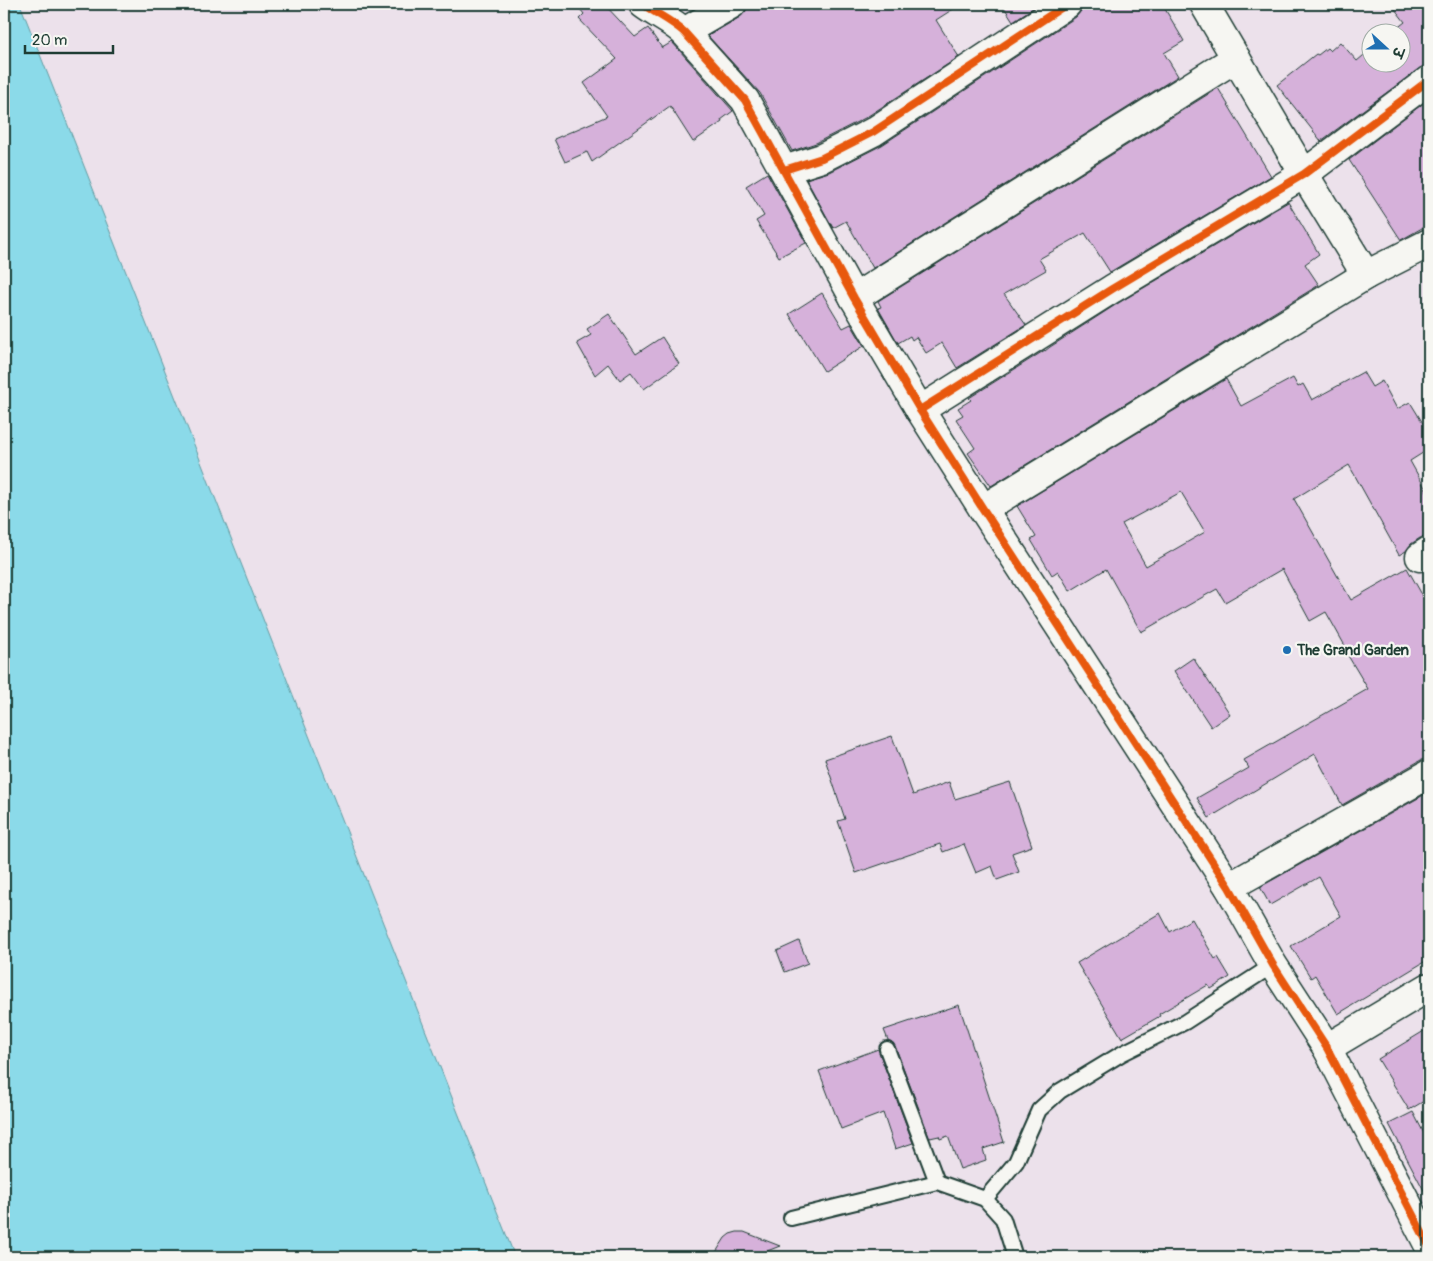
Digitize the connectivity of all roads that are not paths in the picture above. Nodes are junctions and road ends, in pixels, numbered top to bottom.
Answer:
1 (643, 4) edge
2 (732, 4) edge
3 (1067, 4) edge
4 (1204, 4) edge
5 (684, 32) junction
6 (1236, 58) junction
7 (1429, 80) edge
8 (784, 170) junction
9 (1304, 174) junction
10 (1429, 244) edge
11 (1366, 275) junction
12 (854, 298) junction
13 (920, 410) junction
14 (983, 509) junction
15 (1429, 774) edge
16 (1229, 887) junction
17 (1273, 965) junction
18 (1429, 987) edge
19 (1327, 1048) junction
20 (887, 1049) dead end
21 (937, 1182) junction
22 (985, 1199) junction
23 (791, 1218) dead end
24 (1429, 1246) edge
25 (1015, 1257) edge

1 - 5 street
2 - 5 street
3 - 8 street
4 - 6 street
5 - 8 street
6 - 9 street
6 - 12 street
7 - 9 street
8 - 12 street
9 - 11 street
9 - 13 street
10 - 11 street
11 - 14 street
12 - 13 street
13 - 14 street
14 - 16 street
15 - 16 street
16 - 17 street
17 - 19 street
17 - 22 lane
18 - 19 street
19 - 24 street
20 - 21 lane
21 - 22 lane
21 - 23 lane
22 - 25 lane

